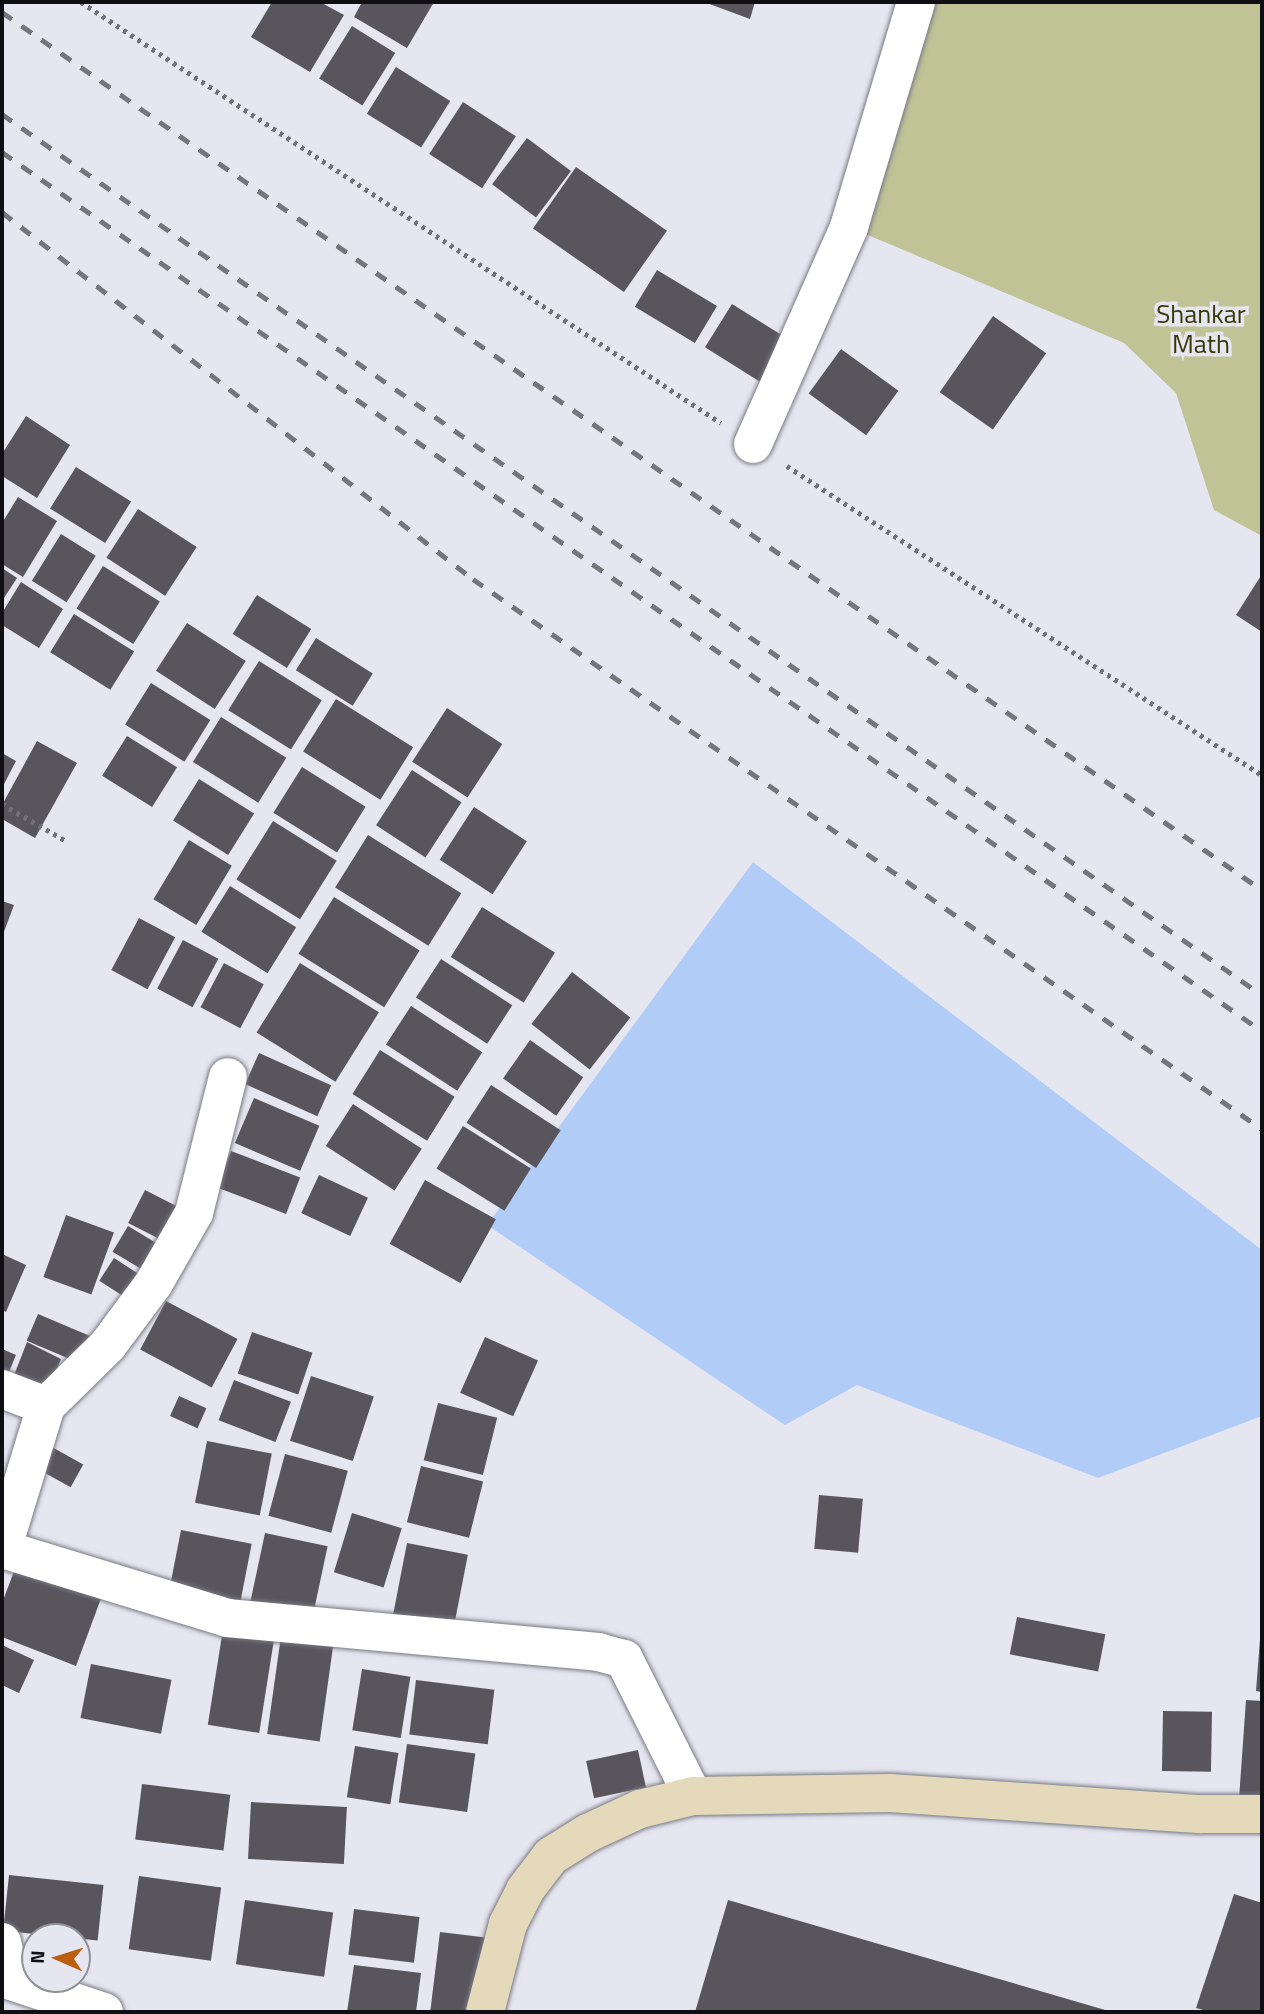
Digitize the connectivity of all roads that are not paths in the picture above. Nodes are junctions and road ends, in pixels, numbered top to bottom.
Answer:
1 (916, 2) edge
2 (753, 444) road end
3 (228, 1077) dead end
4 (2, 1389) edge
5 (46, 1406) junction
6 (2, 1549) edge
7 (693, 1796) junction
8 (1262, 1814) edge
9 (2, 1942) edge
10 (104, 2012) edge
11 (485, 2012) edge

1 - 2 street
3 - 5 street
4 - 5 street
5 - 6 street
6 - 7 street
7 - 8 main road
7 - 11 main road
9 - 10 street

